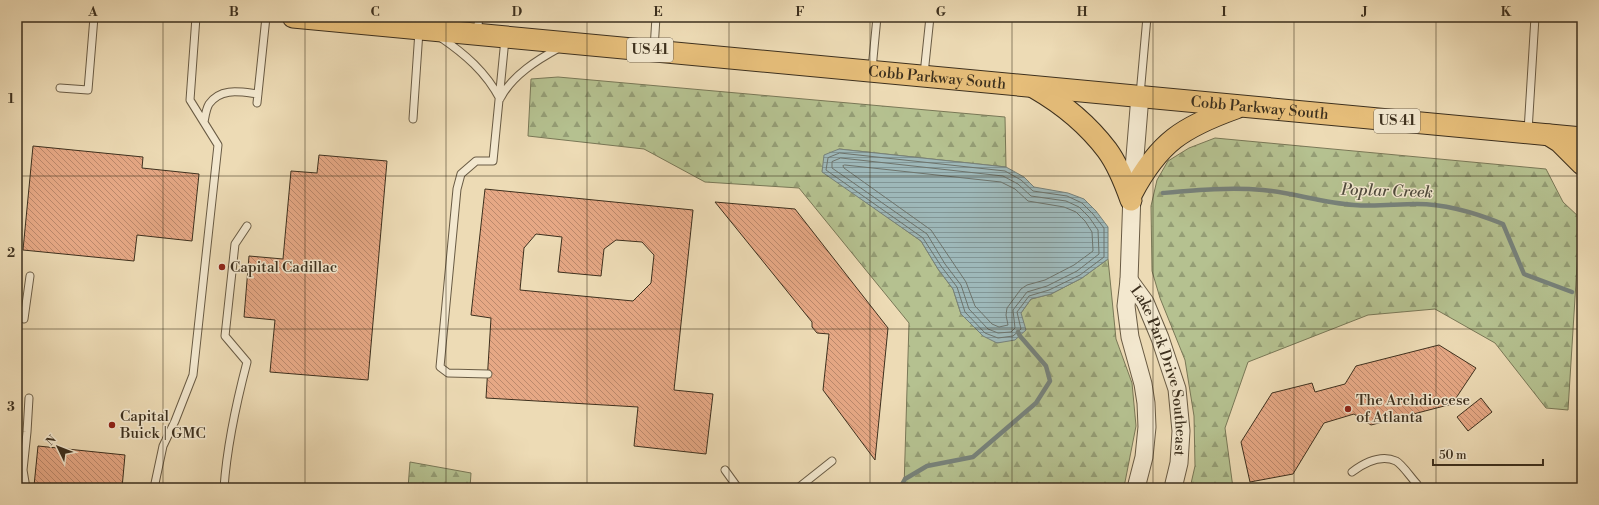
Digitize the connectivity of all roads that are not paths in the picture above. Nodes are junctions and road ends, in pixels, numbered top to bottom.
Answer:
1 (94, 17) edge
2 (196, 17) edge
3 (266, 17) edge
4 (293, 17) edge
5 (656, 17) edge
6 (877, 17) edge
7 (930, 17) edge
8 (1147, 17) edge
9 (1535, 17) edge
10 (386, 21) edge
11 (478, 26) edge
12 (424, 29) junction
13 (505, 37) junction
14 (570, 43) junction
15 (654, 51) junction
16 (872, 72) junction
17 (923, 76) junction
18 (1032, 86) junction
19 (60, 88) dead end
20 (258, 94) junction
21 (1140, 96) junction
22 (500, 99) junction
23 (257, 103) dead end
24 (1242, 106) junction
25 (413, 119) dead end
26 (204, 122) junction
27 (1527, 133) junction
28 (1549, 135) junction
29 (1582, 138) edge
30 (1582, 164) edge
31 (1132, 196) junction
32 (248, 226) dead end
33 (30, 276) dead end
34 (1129, 280) junction
35 (24, 319) dead end
36 (488, 374) dead end
37 (29, 398) dead end
38 (832, 461) dead end
39 (725, 470) dead end
40 (1352, 472) dead end
41 (1417, 484) dead end
42 (26, 488) edge
43 (154, 488) edge
44 (224, 488) edge
45 (738, 488) edge
46 (798, 488) edge
47 (1136, 488) edge
48 (1173, 488) edge

1 - 19 lane
2 - 26 lane
3 - 20 lane
4 - 10 main road, Cobb Parkway South / US 41
5 - 15 lane
6 - 16 lane
7 - 17 lane
8 - 21 lane
9 - 27 lane
10 - 12 main road, Cobb Parkway South / US 41
11 - 12 main road, Cobb Parkway South / US 41
11 - 13 main road, Cobb Parkway South / US 41
12 - 22 lane
12 - 25 lane
13 - 14 main road, Cobb Parkway South / US 41
13 - 22 lane
14 - 15 main road, Cobb Parkway South / US 41
14 - 22 lane
15 - 16 main road, Cobb Parkway South / US 41
16 - 17 main road, Cobb Parkway South / US 41
17 - 18 main road, Cobb Parkway South / US 41
18 - 21 main road, Cobb Parkway South / US 41
18 - 31 main road
20 - 23 lane
20 - 26 lane
21 - 24 main road, Cobb Parkway South / US 41
21 - 31 street, Lake Park Drive Southeast
22 - 36 lane
24 - 27 main road, Cobb Parkway South / US 41
24 - 31 main road
26 - 43 lane
27 - 28 main road, Cobb Parkway South / US 41
28 - 29 main road, Cobb Parkway South / US 41
28 - 30 main road
31 - 34 street, Lake Park Drive Southeast
32 - 44 lane
33 - 35 lane
34 - 47 street, Lake Park Drive Southeast
34 - 48 street, Lake Park Drive Southeast
37 - 42 lane
38 - 46 lane
39 - 45 lane
40 - 41 lane

